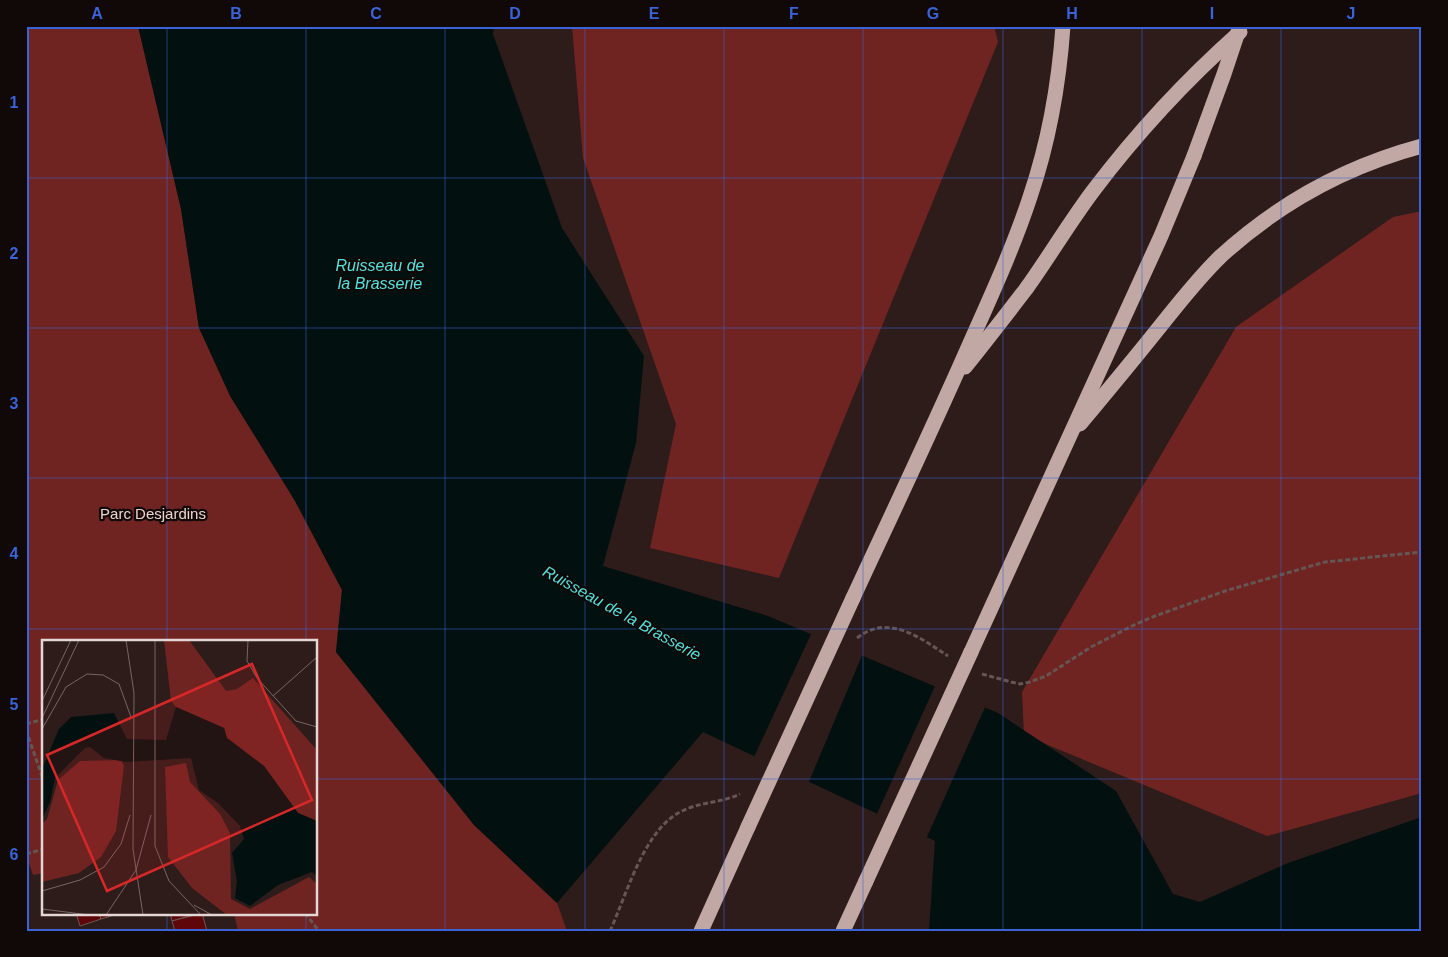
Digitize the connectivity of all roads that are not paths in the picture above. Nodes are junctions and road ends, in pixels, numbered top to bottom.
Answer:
1 (1063, 26) edge
2 (1240, 26) edge
3 (1247, 26) edge
4 (1422, 146) edge
5 (951, 386) junction
6 (1067, 441) junction
7 (866, 880) junction
8 (701, 931) edge
9 (843, 931) edge
10 (856, 931) edge

1 - 5 highway
2 - 6 highway, bridge
3 - 5 highway
4 - 6 highway
5 - 8 highway, bridge
6 - 7 highway, bridge
7 - 9 highway
7 - 10 highway

